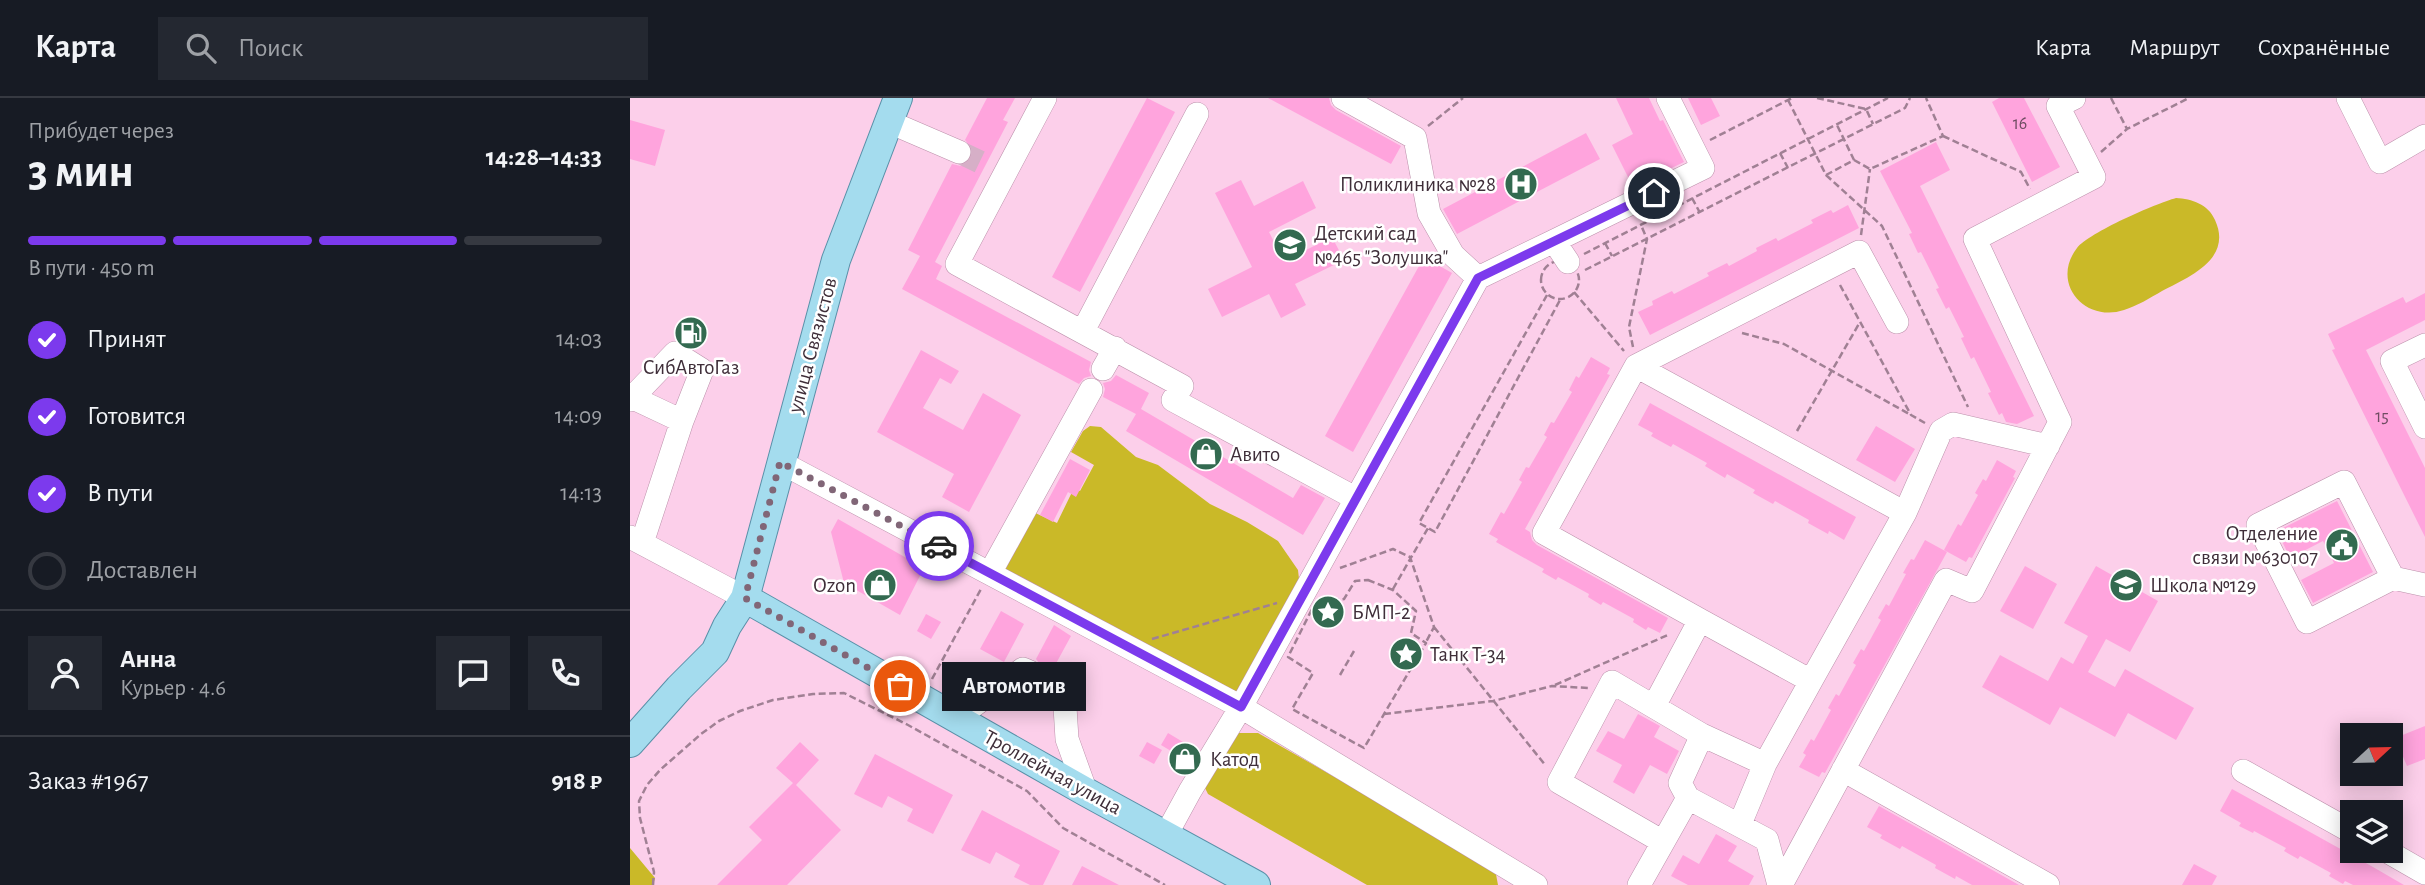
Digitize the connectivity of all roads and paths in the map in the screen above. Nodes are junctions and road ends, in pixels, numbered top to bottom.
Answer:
1 (1045, 98) edge
2 (1343, 98) edge
3 (1464, 98) edge
4 (1668, 98) edge
5 (1792, 98) edge
6 (1817, 98) edge
7 (1888, 98) edge
8 (1910, 98) edge
9 (1926, 98) edge
10 (2074, 98) edge
11 (2111, 98) edge
12 (2189, 98) edge
13 (2348, 98) edge
14 (1788, 100) junction
15 (892, 109) edge
16 (1866, 109) junction
17 (1197, 114) dead end
18 (1836, 124) junction
19 (1873, 124) junction
20 (2127, 129) junction
21 (1943, 136) junction
22 (2425, 136) edge
23 (1415, 138) junction
24 (1808, 139) junction
25 (1844, 139) junction
26 (1694, 148) junction
27 (959, 152) tunnel mouth
28 (1780, 153) junction
29 (1815, 154) junction
30 (1854, 160) junction
31 (2087, 164) junction
32 (1788, 168) junction
33 (1870, 169) junction
34 (1826, 174) junction
35 (1692, 198) junction
36 (2038, 206) junction
37 (1864, 210) junction
38 (1700, 212) junction
39 (1641, 225) junction
40 (1647, 239) junction
41 (1554, 241) junction
42 (1605, 243) junction
43 (1859, 251) junction
44 (1612, 257) junction
45 (1568, 262) joint
46 (1830, 266) junction
47 (1478, 278) junction
48 (1574, 292) junction
49 (1560, 300) junction
50 (1860, 322) junction
51 (1897, 322) dead end
52 (1715, 326) junction
53 (1083, 331) junction
54 (2425, 345) edge
55 (1115, 348) junction
56 (1636, 366) junction
57 (1103, 369) dead end
58 (1832, 370) junction
59 (1091, 390) dead end
60 (631, 398) edge
61 (1911, 415) junction
62 (682, 421) junction
63 (2425, 427) edge
64 (1979, 430) junction
65 (1941, 431) junction
66 (2048, 446) junction
67 (1787, 448) junction
68 (780, 462) junction
69 (1355, 498) junction
70 (1905, 513) junction
71 (1428, 528) junction
72 (636, 540) edge
73 (990, 573) junction
74 (2393, 578) junction
75 (2425, 585) edge
76 (1393, 590) junction
77 (745, 598) junction
78 (1700, 620) junction
79 (1434, 627) dead end
80 (1354, 651) dead end
81 (1340, 675) dead end
82 (1811, 681) junction
83 (1552, 686) junction
84 (1609, 690) junction
85 (922, 699) junction
86 (1493, 701) junction
87 (1654, 706) junction
88 (1241, 707) junction
89 (1384, 715) junction
90 (957, 718) junction
91 (908, 725) junction
92 (1702, 735) junction
93 (630, 743) edge
94 (1765, 764) junction
95 (1843, 770) junction
96 (2243, 771) dead end
97 (1559, 782) junction
98 (1086, 792) junction
99 (1688, 798) junction
100 (1740, 824) junction
101 (2340, 825) edge
102 (1166, 835) junction
103 (1663, 842) junction
104 (2403, 860) edge
105 (2425, 873) edge
106 (653, 885) edge
107 (1165, 885) edge
108 (1256, 885) edge
109 (1536, 885) edge
110 (1639, 885) edge
111 (1780, 885) edge
112 (2048, 885) edge

1 - 53 street
2 - 23 street
3 - 23 path
4 - 26 street
5 - 14 path
6 - 16 path
7 - 16 path
8 - 19 path
9 - 21 path
10 - 31 street
11 - 20 path
12 - 20 path
13 - 22 street
14 - 24 path
14 - 26 path
15 - 27 street
15 - 68 main road, улица Связистов
16 - 18 path
16 - 19 path
17 - 53 street
18 - 24 path
18 - 25 path
19 - 25 path
20 - 31 path
21 - 33 path
21 - 36 path
23 - 47 street
24 - 28 path
24 - 29 path
25 - 29 path
25 - 30 path
26 - 41 street
28 - 32 path
28 - 35 path
29 - 32 path
29 - 34 path
30 - 33 path
30 - 34 path
31 - 36 street
32 - 38 path
33 - 37 path
34 - 37 path
35 - 38 path
35 - 39 path
36 - 66 street
37 - 43 path
37 - 64 path
38 - 40 path
39 - 40 path
39 - 42 path
40 - 44 path
40 - 56 path
41 - 45 street
41 - 47 street
42 - 44 path
42 - 45 path
43 - 46 street
43 - 51 street
44 - 48 path
46 - 50 path
46 - 52 street
47 - 69 street
48 - 49 path
48 - 56 path
49 - 71 path
49 - 71 path
50 - 58 path
50 - 61 path
52 - 56 street
52 - 58 path
53 - 55 street
54 - 63 street
55 - 57 street
55 - 69 street
56 - 67 street
56 - 78 street
58 - 61 path
58 - 67 path
59 - 73 street
60 - 62 street
60 - 62 street
61 - 65 path
62 - 72 street
64 - 65 street
64 - 66 street
65 - 70 street
66 - 95 street
67 - 70 street
68 - 73 street
68 - 77 main road, улица Связистов
69 - 88 street
70 - 82 street
71 - 76 path
72 - 77 street, Троллейная улица
73 - 85 path
73 - 88 street
74 - 74 street
74 - 75 street
76 - 89 path
76 - 89 path
77 - 85 main road, Троллейная улица
77 - 93 main road, улица Связистов
78 - 82 street
78 - 83 path
78 - 87 street
79 - 86 path
80 - 81 path
82 - 94 street
83 - 84 path
83 - 86 path
84 - 87 street
84 - 97 street
85 - 90 main road, Троллейная улица
85 - 91 path
86 - 89 path
86 - 97 path
87 - 92 street
88 - 102 street
88 - 109 street
90 - 98 main road, Троллейная улица
90 - 98 street
91 - 106 path
91 - 107 path
92 - 94 street
92 - 99 street
94 - 100 street
95 - 111 street
95 - 112 street
96 - 101 street
97 - 103 street
98 - 102 main road, Троллейная улица
99 - 100 street
99 - 103 street
100 - 111 street
102 - 108 main road, Троллейная улица
103 - 110 street
104 - 105 street

